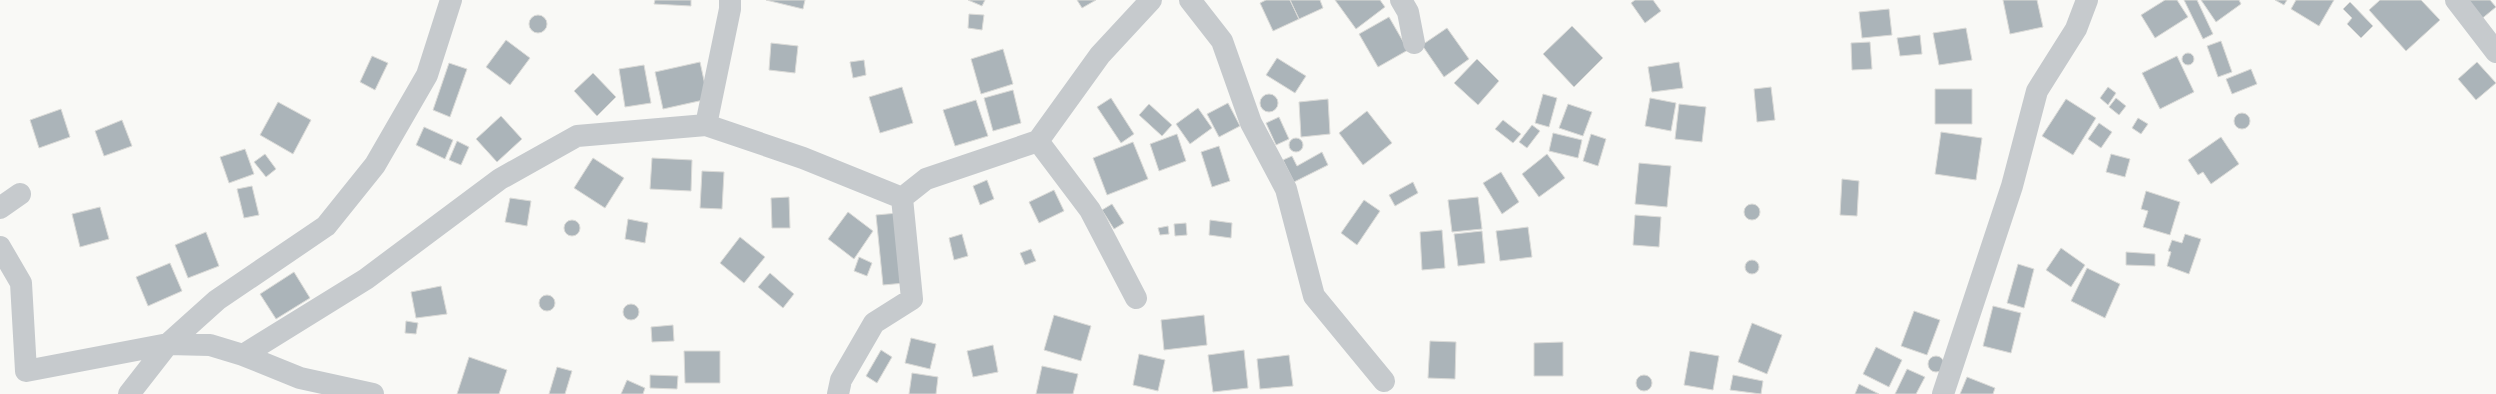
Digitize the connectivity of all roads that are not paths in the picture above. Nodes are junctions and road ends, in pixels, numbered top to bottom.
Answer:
1 (451, 0) edge
2 (730, 0) edge
3 (1151, 0) edge
4 (1190, 0) edge
5 (1401, 0) edge
6 (2087, 0) edge
7 (2456, 0) edge
8 (1414, 43) dead end
9 (2496, 52) edge
10 (706, 125) junction
11 (1038, 141) junction
12 (20, 194) dead end
13 (902, 198) junction
14 (0, 208) edge
15 (0, 247) edge
16 (1136, 298) dead end
17 (168, 344) junction
18 (243, 355) junction
19 (1384, 381) dead end
20 (129, 394) edge
21 (373, 394) edge
22 (838, 394) edge
23 (1943, 394) edge

1 - 17 street
2 - 10 street
3 - 11 street
4 - 19 street
5 - 8 street
6 - 23 street
7 - 9 street
10 - 13 street
10 - 18 street
11 - 13 street
11 - 16 street
12 - 14 street
13 - 22 street
15 - 17 street
17 - 18 street
17 - 20 street
18 - 21 street

